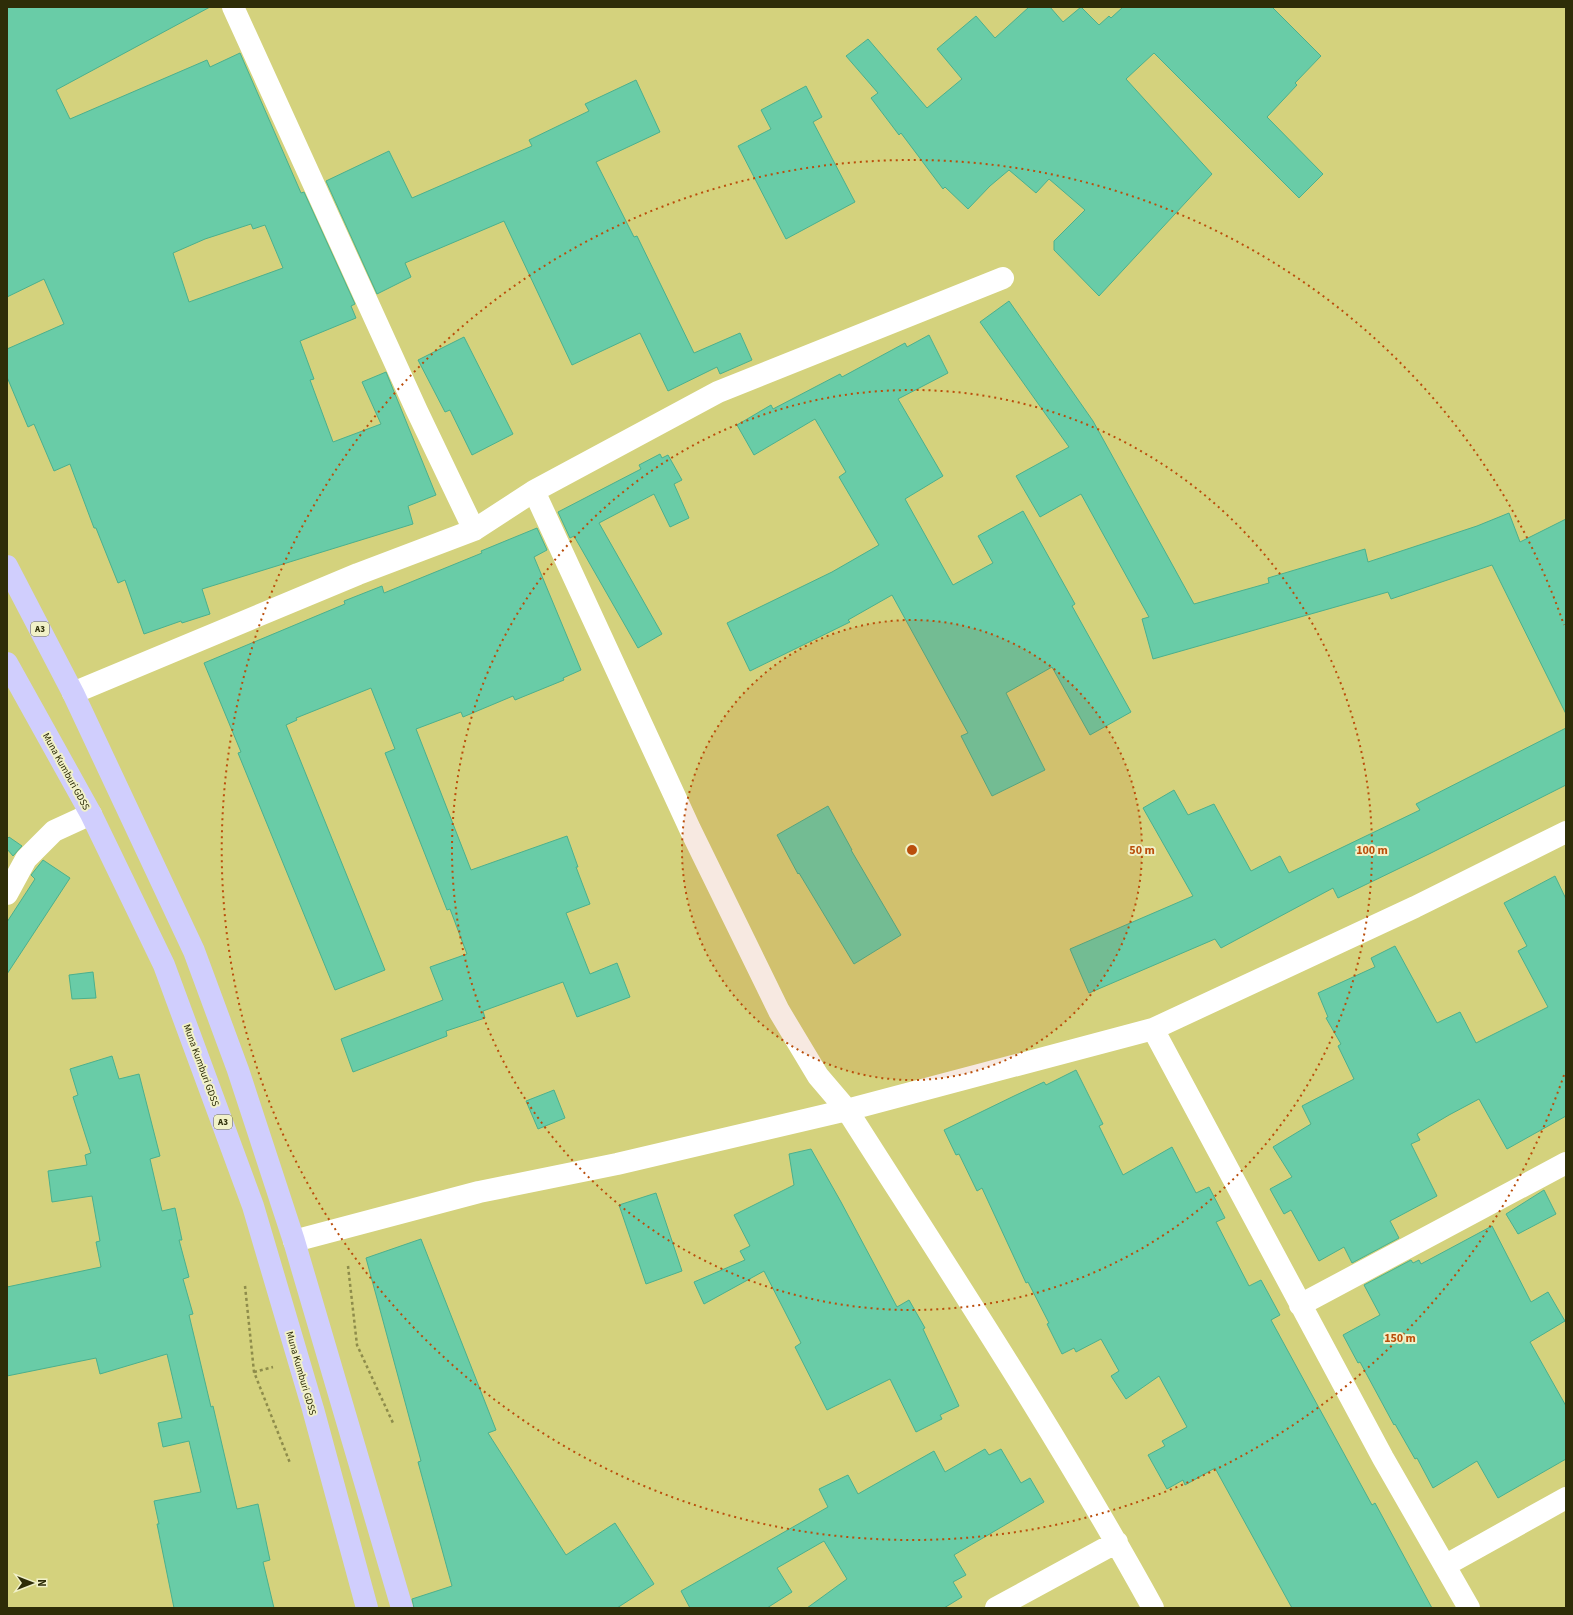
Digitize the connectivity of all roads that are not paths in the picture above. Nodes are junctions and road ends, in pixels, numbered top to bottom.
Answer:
1 (233, 7) edge
2 (1003, 278) dead end
3 (534, 491) junction
4 (474, 530) junction
5 (7, 566) edge
6 (7, 593) edge
7 (7, 663) edge
8 (73, 693) junction
9 (91, 814) junction
10 (1566, 832) edge
11 (7, 894) edge
12 (1153, 1029) junction
13 (848, 1110) junction
14 (1566, 1163) edge
15 (294, 1241) junction
16 (1300, 1305) junction
17 (1566, 1498) edge
18 (1117, 1542) junction
19 (1446, 1564) junction
20 (367, 1608) edge
21 (402, 1608) edge
22 (996, 1608) edge
23 (1153, 1608) edge
24 (1469, 1608) edge

1 - 4 street
2 - 3 street
3 - 4 street
3 - 13 street
4 - 8 street
5 - 8 highway, A3
6 - 8 highway, A3
7 - 9 highway, Muna Kumburi GDSS / A3
8 - 15 highway, A3
9 - 11 street
9 - 20 highway, Muna Kumburi GDSS / A3
10 - 12 street
12 - 13 street
12 - 16 street
13 - 15 street
13 - 18 street
14 - 16 street
15 - 21 highway, A3
16 - 19 street
17 - 19 street
18 - 22 street
18 - 23 street
19 - 24 street

